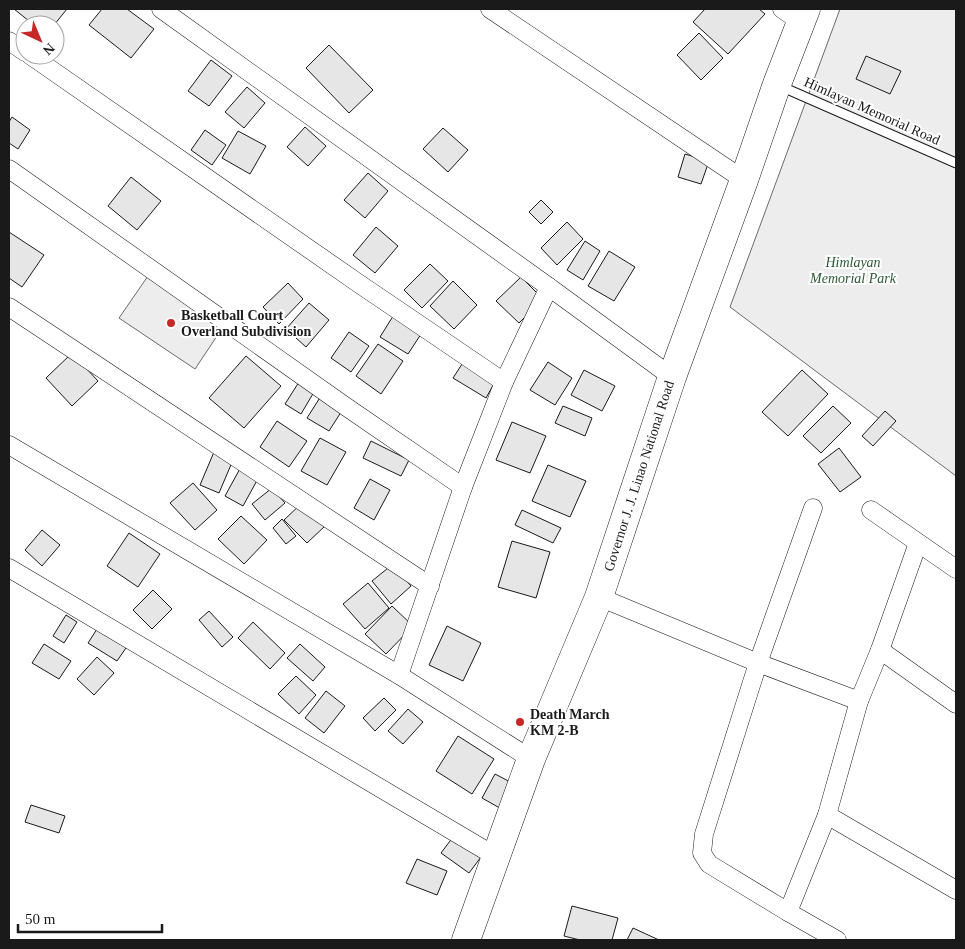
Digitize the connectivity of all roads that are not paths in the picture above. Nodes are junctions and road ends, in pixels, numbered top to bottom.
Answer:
1 (161, 9) edge
2 (490, 9) edge
3 (796, 13) edge
4 (44, 65) edge
5 (777, 84) junction
6 (956, 163) edge
7 (9, 169) edge
8 (744, 180) junction
9 (549, 287) junction
10 (9, 307) edge
11 (672, 377) junction
12 (504, 382) junction
13 (9, 445) edge
14 (463, 487) junction
15 (812, 508) dead end
16 (871, 510) dead end
17 (918, 543) junction
18 (9, 568) edge
19 (956, 570) edge
20 (430, 586) junction
21 (600, 597) junction
22 (880, 650) junction
23 (758, 663) junction
24 (399, 675) junction
25 (859, 701) junction
26 (956, 704) edge
27 (531, 759) junction
28 (827, 816) junction
29 (496, 856) junction
30 (956, 890) edge
31 (788, 912) junction
32 (466, 940) edge
33 (837, 940) edge

1 - 9 street
2 - 8 street
3 - 5 main road, Governor J. J. Linao National Road
4 - 12 street
5 - 6 lane, Himlayan Memorial Road
5 - 8 main road, Governor J. J. Linao National Road
7 - 14 street
8 - 11 main road, Governor J. J. Linao National Road
9 - 11 street
9 - 12 street
10 - 20 street
11 - 21 main road, Governor J. J. Linao National Road
12 - 14 street
13 - 24 street
14 - 20 street
15 - 23 street
16 - 17 street
17 - 19 street
17 - 22 street
18 - 29 street
20 - 24 street
21 - 23 street
21 - 27 main road, Governor J. J. Linao National Road
22 - 25 street
22 - 26 street
23 - 25 street
23 - 31 street
24 - 27 street
25 - 28 street
27 - 29 main road, Governor J. J. Linao National Road
28 - 30 street
28 - 31 street
29 - 32 main road, Governor J. J. Linao National Road
31 - 33 street

